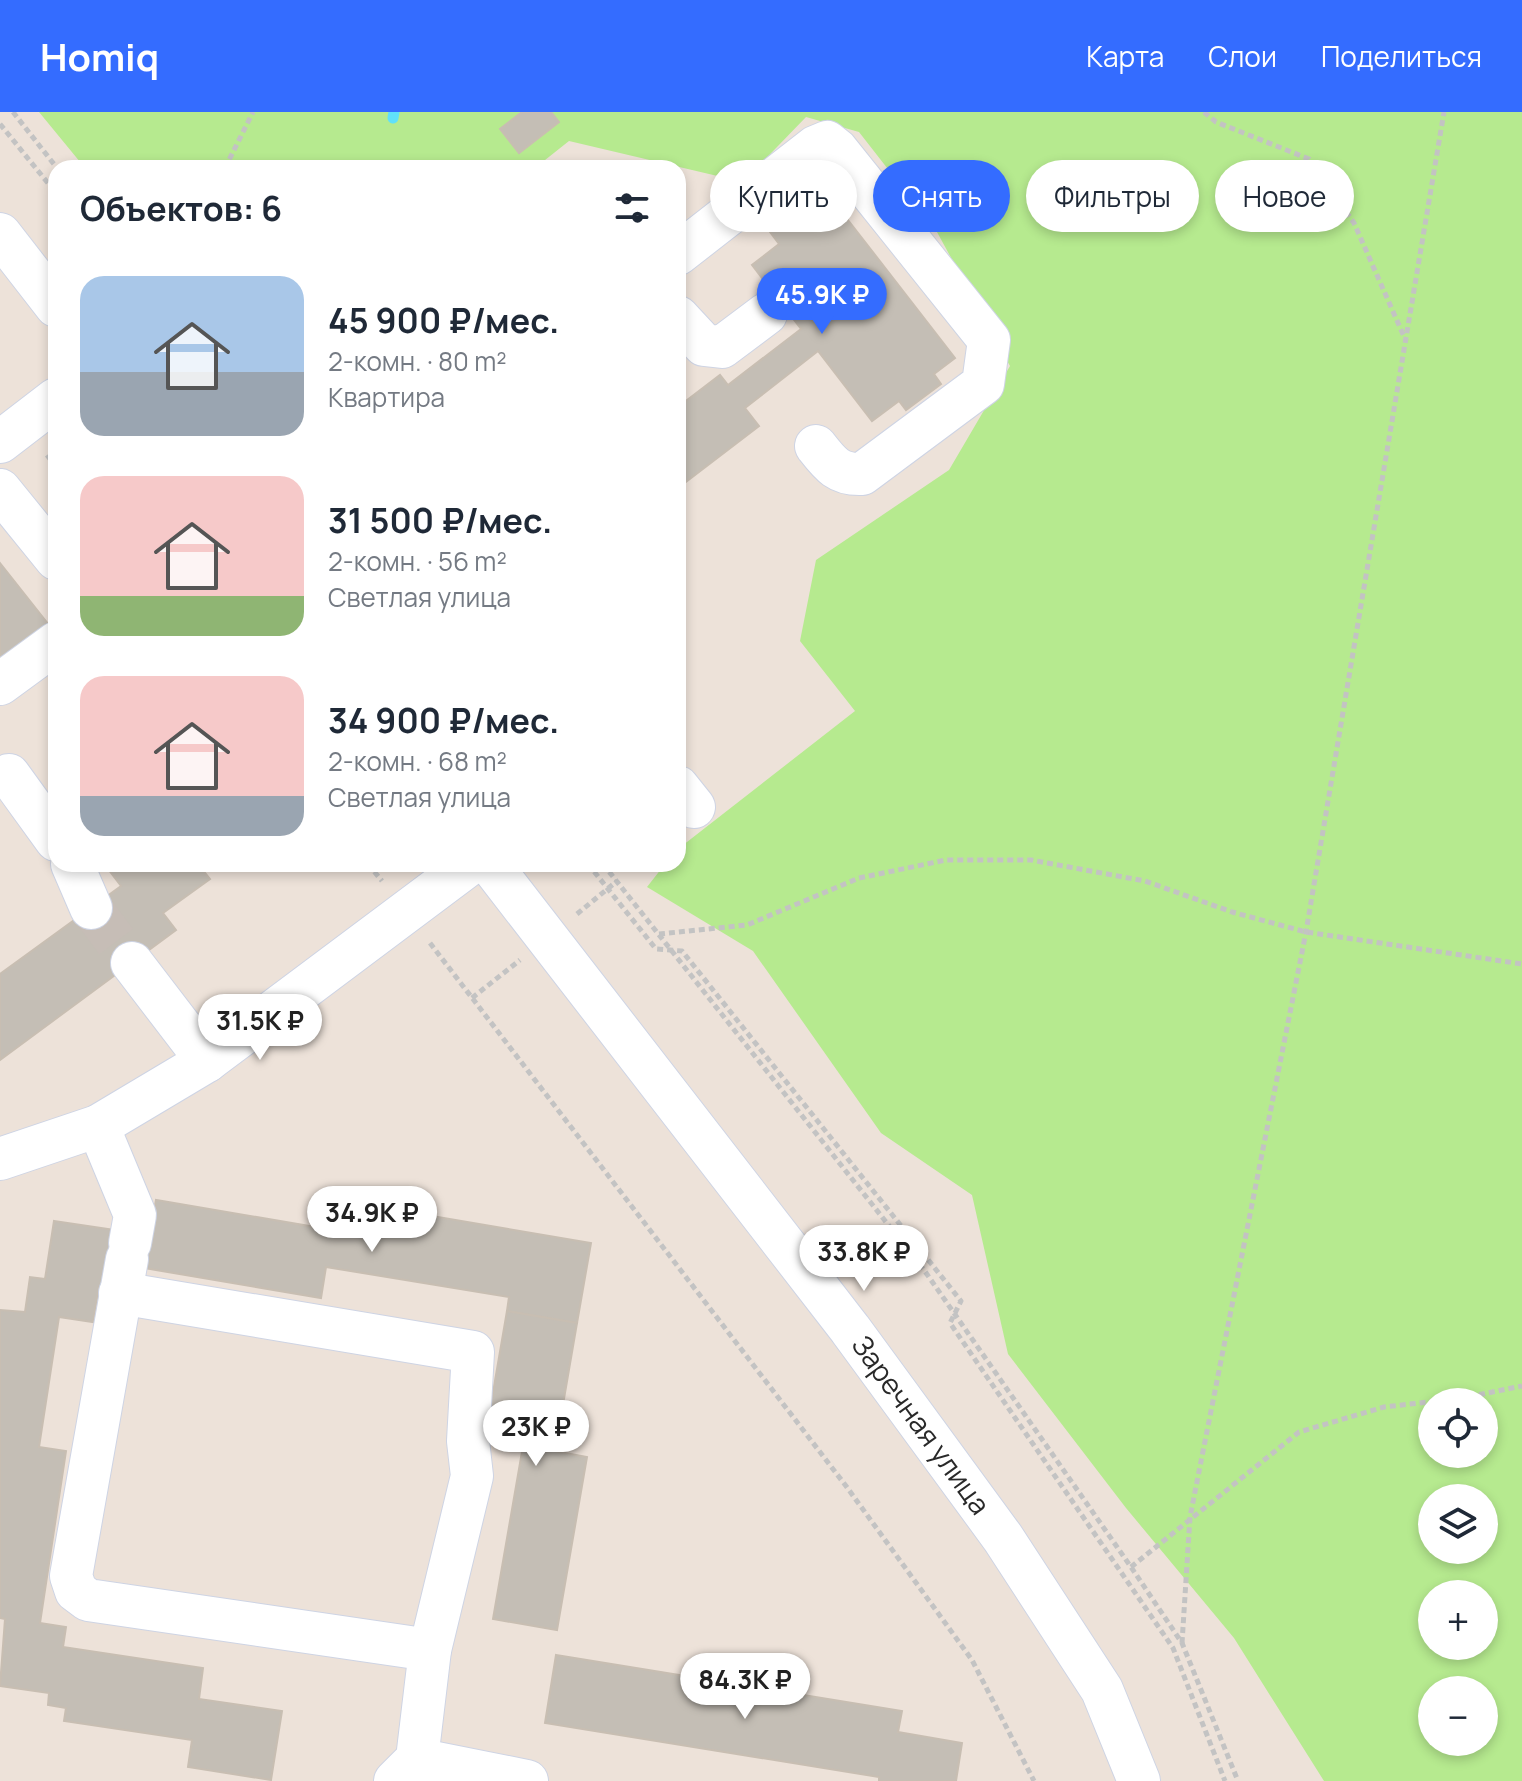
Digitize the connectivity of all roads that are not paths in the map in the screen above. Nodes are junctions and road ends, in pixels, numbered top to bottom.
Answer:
1 (0, 234) edge
2 (686, 248) edge
3 (48, 296) edge
4 (766, 314) dead end
5 (686, 326) edge
6 (48, 405) edge
7 (0, 442) edge
8 (816, 446) dead end
9 (0, 490) edge
10 (48, 549) edge
11 (48, 649) edge
12 (0, 684) edge
13 (9, 775) dead end
14 (48, 829) edge
15 (75, 872) edge
16 (460, 872) edge
17 (496, 872) edge
18 (91, 908) tunnel mouth
19 (132, 963) tunnel mouth
20 (207, 1061) junction
21 (98, 1126) junction
22 (0, 1159) edge
23 (126, 1265) junction
24 (430, 1650) junction
25 (406, 1770) edge
26 (527, 1781) edge
27 (1139, 1781) edge

1 - 3 street
2 - 8 street
4 - 5 street
6 - 7 street
9 - 10 street
11 - 12 street
13 - 14 street
15 - 18 street
16 - 20 street
17 - 27 street, Заречная улица
19 - 20 street
20 - 21 street
21 - 22 street
21 - 23 street
23 - 24 street
23 - 24 street
24 - 25 street
25 - 26 street

